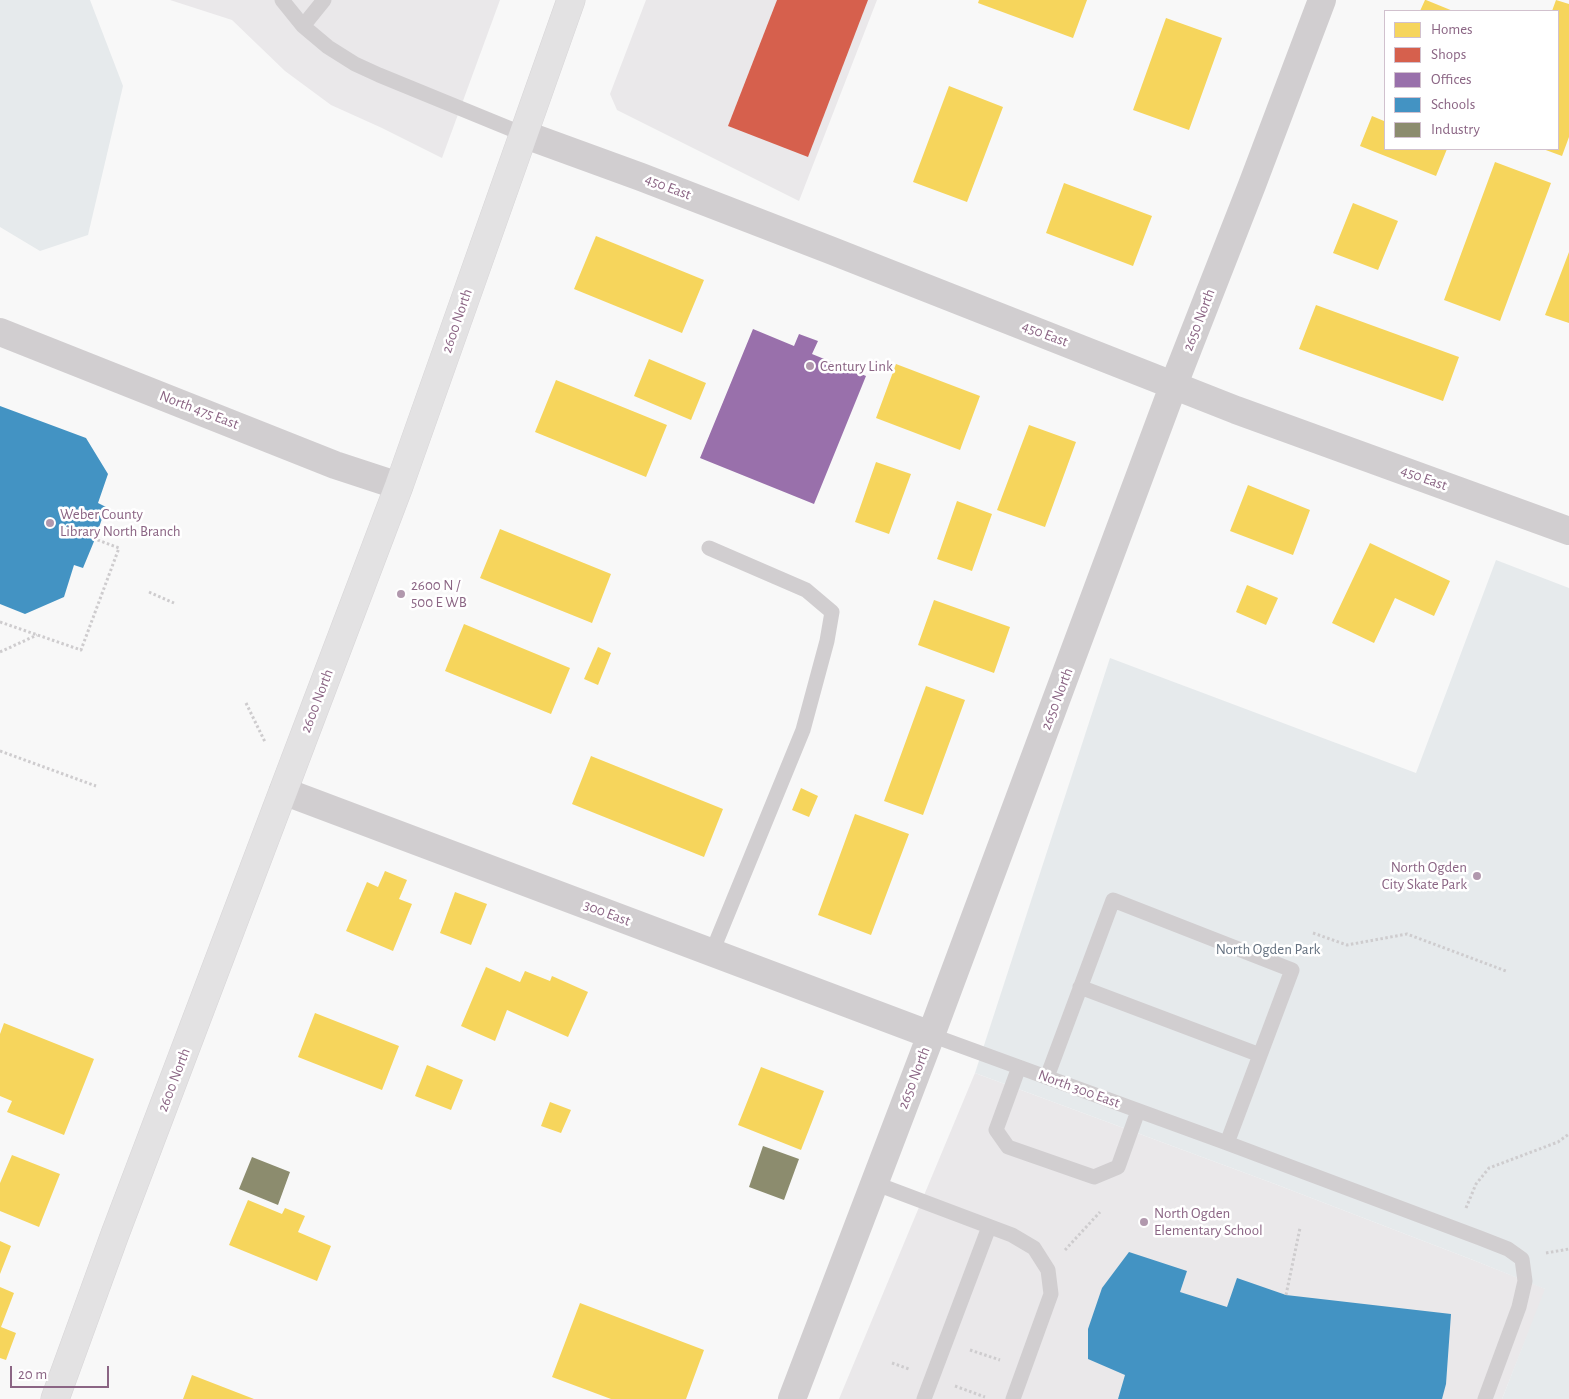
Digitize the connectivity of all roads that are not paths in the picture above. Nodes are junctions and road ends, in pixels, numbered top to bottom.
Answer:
1 (282, 0) edge
2 (324, 0) edge
3 (571, 0) edge
4 (1322, 0) edge
5 (303, 26) junction
6 (523, 134) junction
7 (0, 332) edge
8 (1174, 384) junction
9 (399, 486) junction
10 (1569, 531) edge
11 (709, 548) dead end
12 (283, 791) junction
13 (712, 952) junction
14 (1080, 987) junction
15 (931, 1035) junction
16 (1260, 1055) junction
17 (1019, 1067) junction
18 (1047, 1077) junction
19 (1138, 1111) junction
20 (1227, 1144) junction
21 (874, 1182) junction
22 (989, 1227) junction
23 (797, 1398) edge
24 (55, 1399) edge
25 (924, 1399) edge
26 (1013, 1399) edge
27 (1485, 1399) edge

1 - 5 lane
2 - 5 lane
3 - 6 main road, 2600 North
4 - 8 street, 2650 North
5 - 6 lane
6 - 8 street, 450 East
6 - 9 main road, 2600 North
7 - 9 street, North 475 East
8 - 10 street, 450 East
8 - 15 street, 2650 North
9 - 12 main road, 2600 North
11 - 13 lane
12 - 13 street, 300 East
12 - 24 main road, 2600 North
13 - 15 street, 300 East
14 - 16 lane
14 - 16 lane
14 - 18 lane
15 - 17 lane, North 300 East
15 - 21 street, 2650 North
16 - 20 lane
17 - 18 lane, North 300 East
17 - 19 lane
18 - 19 lane, North 300 East
19 - 20 lane, North 300 East
20 - 27 lane, North 300 East
21 - 22 lane
21 - 23 street, 2650 North
22 - 25 lane
22 - 26 lane

